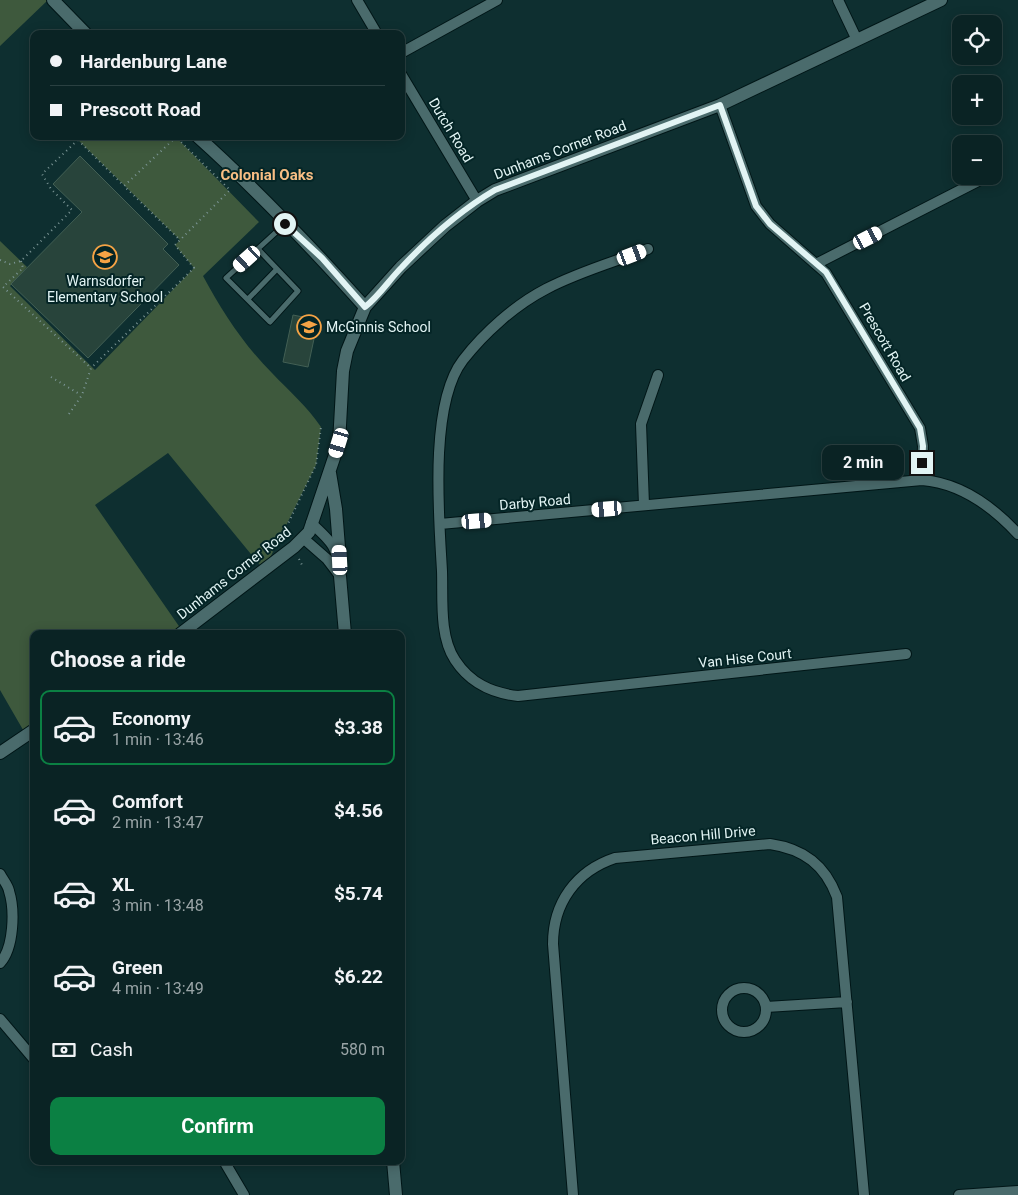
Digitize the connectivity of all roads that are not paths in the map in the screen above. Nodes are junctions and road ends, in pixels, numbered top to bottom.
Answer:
1 (52, 0) edge
2 (358, 0) edge
3 (497, 0) edge
4 (838, 0) edge
5 (940, 0) edge
6 (82, 30) edge
7 (376, 30) edge
8 (857, 40) junction
9 (405, 51) edge
10 (405, 81) edge
11 (720, 105) junction
12 (201, 140) edge
13 (971, 185) edge
14 (477, 200) junction
15 (285, 224) junction
16 (648, 249) dead end
17 (258, 250) junction
18 (816, 264) junction
19 (277, 269) junction
20 (248, 299) junction
21 (365, 307) junction
22 (658, 375) dead end
23 (330, 473) junction
24 (922, 480) junction
25 (644, 506) junction
26 (311, 523) junction
27 (440, 524) junction
28 (1018, 534) edge
29 (303, 538) junction
30 (340, 560) junction
31 (340, 576) junction
32 (185, 630) edge
33 (345, 630) edge
34 (906, 654) dead end
35 (30, 733) edge
36 (0, 753) edge
37 (0, 874) edge
38 (0, 963) edge
39 (847, 1002) junction
40 (766, 1007) junction
41 (0, 1019) edge
42 (30, 1053) edge
43 (226, 1165) edge
44 (393, 1165) edge
45 (1018, 1191) edge
46 (244, 1195) edge
47 (396, 1195) edge
48 (574, 1195) edge
49 (864, 1195) edge
50 (959, 1195) edge

1 - 6 street
2 - 7 street
3 - 9 street
4 - 8 street
5 - 8 street, Dunhams Corner Road
8 - 11 street, Dunhams Corner Road
10 - 14 street, Dutch Road
11 - 14 street, Dunhams Corner Road
11 - 18 street, Prescott Road
12 - 15 street
13 - 18 street
14 - 21 street, Dunhams Corner Road
15 - 17 lane
15 - 21 street
16 - 27 street
17 - 19 lane
17 - 20 lane
18 - 24 street, Prescott Road
19 - 20 lane
19 - 20 lane
21 - 23 street, Dunhams Corner Road
22 - 25 street
23 - 26 street, Dunhams Corner Road
23 - 30 street
24 - 25 street, Darby Road
24 - 28 street, Darby Road
25 - 27 street, Darby Road
26 - 29 street, Dunhams Corner Road
26 - 30 street
27 - 34 street, Van Hise Court
29 - 31 street
29 - 32 street, Dunhams Corner Road
30 - 31 street
31 - 33 street
35 - 36 street
37 - 38 street
39 - 40 street
39 - 48 street, Beacon Hill Drive
39 - 49 street, Beacon Hill Drive
40 - 40 street
41 - 42 street
43 - 46 street
44 - 47 street
45 - 50 street

